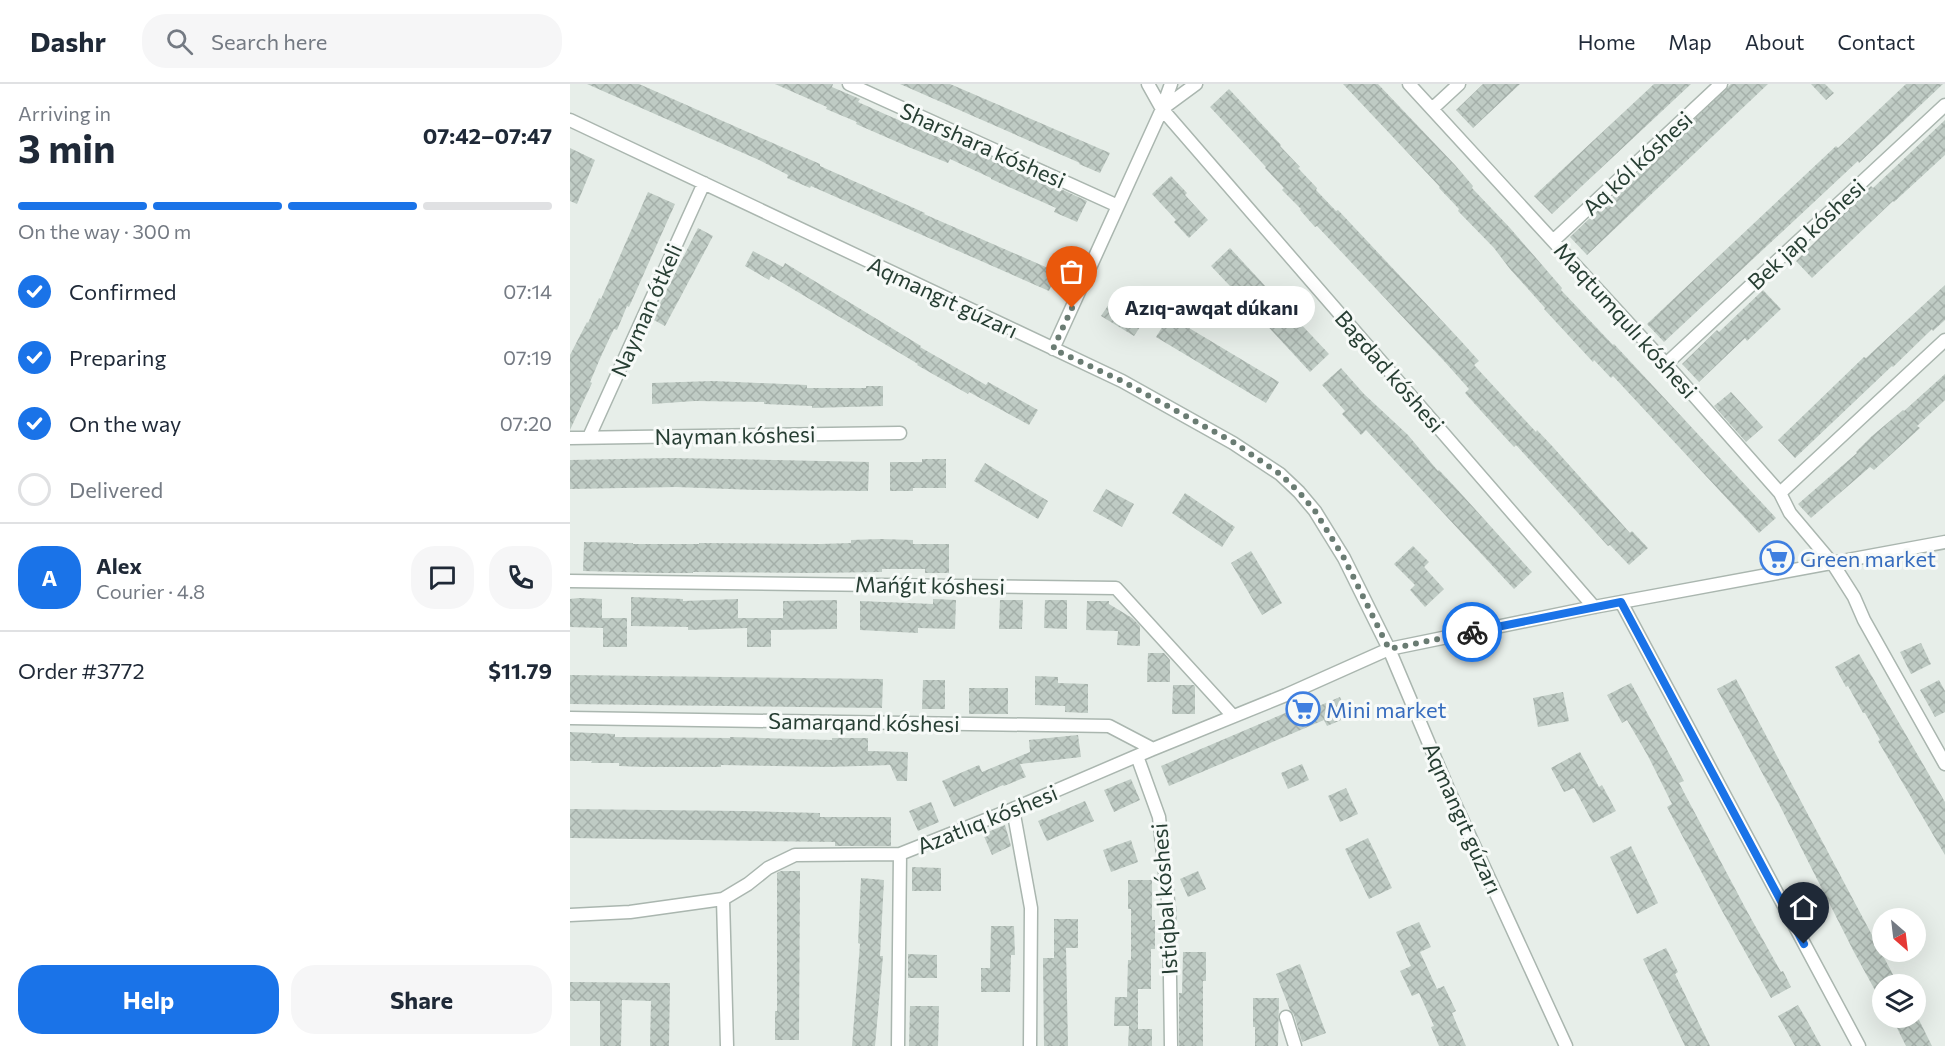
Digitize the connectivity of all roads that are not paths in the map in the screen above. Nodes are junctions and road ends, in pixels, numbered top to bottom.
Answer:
1 (849, 84) edge
2 (1148, 84) edge
3 (1171, 84) edge
4 (1196, 84) edge
5 (1409, 84) edge
6 (1459, 84) edge
7 (1720, 84) edge
8 (1945, 105) edge
9 (1162, 109) junction
10 (1432, 109) junction
11 (570, 120) edge
12 (704, 183) junction
13 (1118, 206) junction
14 (1553, 241) junction
15 (1945, 340) edge
16 (1053, 349) junction
17 (1666, 364) junction
18 (900, 433) dead end
19 (589, 437) junction
20 (570, 438) edge
21 (1780, 493) junction
22 (1945, 542) edge
23 (1833, 564) junction
24 (570, 581) edge
25 (1621, 602) junction
26 (1594, 607) junction
27 (1389, 649) junction
28 (1233, 716) junction
29 (570, 718) edge
30 (1153, 749) junction
31 (1137, 756) junction
32 (1945, 764) edge
33 (1013, 809) junction
34 (900, 854) junction
35 (723, 899) junction
36 (570, 915) edge
37 (1286, 1017) dead end
38 (727, 1046) edge
39 (898, 1046) edge
40 (1030, 1046) edge
41 (1172, 1046) edge
42 (1295, 1046) edge
43 (1566, 1046) edge
44 (1859, 1046) edge

1 - 13 street, Sharshara kóshesi
2 - 9 street, Bagdad kóshesi
3 - 9 street
4 - 9 street
5 - 10 street, Maqtumqulı kóshesi
6 - 10 street
7 - 14 street, Aq kól kóshesi
8 - 17 street, Bek jap kóshesi
9 - 13 street
9 - 26 street, Bagdad kóshesi
10 - 14 street, Maqtumqulı kóshesi
11 - 12 street, Aqmangıt gúzarı
12 - 16 street, Aqmangıt gúzarı
12 - 19 street, Nayman ótkeli
13 - 16 street
14 - 17 street, Maqtumqulı kóshesi
15 - 21 street
16 - 27 street, Aqmangıt gúzarı
17 - 21 street, Maqtumqulı kóshesi
18 - 19 street, Nayman kóshesi
19 - 20 street, Nayman kóshesi
21 - 23 street, Maqtumqulı kóshesi
22 - 23 street, Azatlıq kóshesi
23 - 25 street, Azatlıq kóshesi
23 - 32 street, Maqtumqulı kóshesi
24 - 28 street, Mańǵıt kóshesi
25 - 26 street, Azatlıq kóshesi
25 - 44 street
26 - 27 street, Azatlıq kóshesi
27 - 28 street, Azatlıq kóshesi
27 - 43 street, Aqmangıt gúzarı
28 - 30 street, Azatlıq kóshesi
29 - 30 street, Samarqand kóshesi
30 - 31 street, Azatlıq kóshesi
31 - 33 street, Azatlıq kóshesi
31 - 41 street, Istiqbal kóshesi
33 - 34 street, Azatlıq kóshesi
33 - 40 street
34 - 35 street, Azatlıq kóshesi
34 - 39 street
35 - 36 street, Azatlıq kóshesi
35 - 38 street
37 - 42 street

